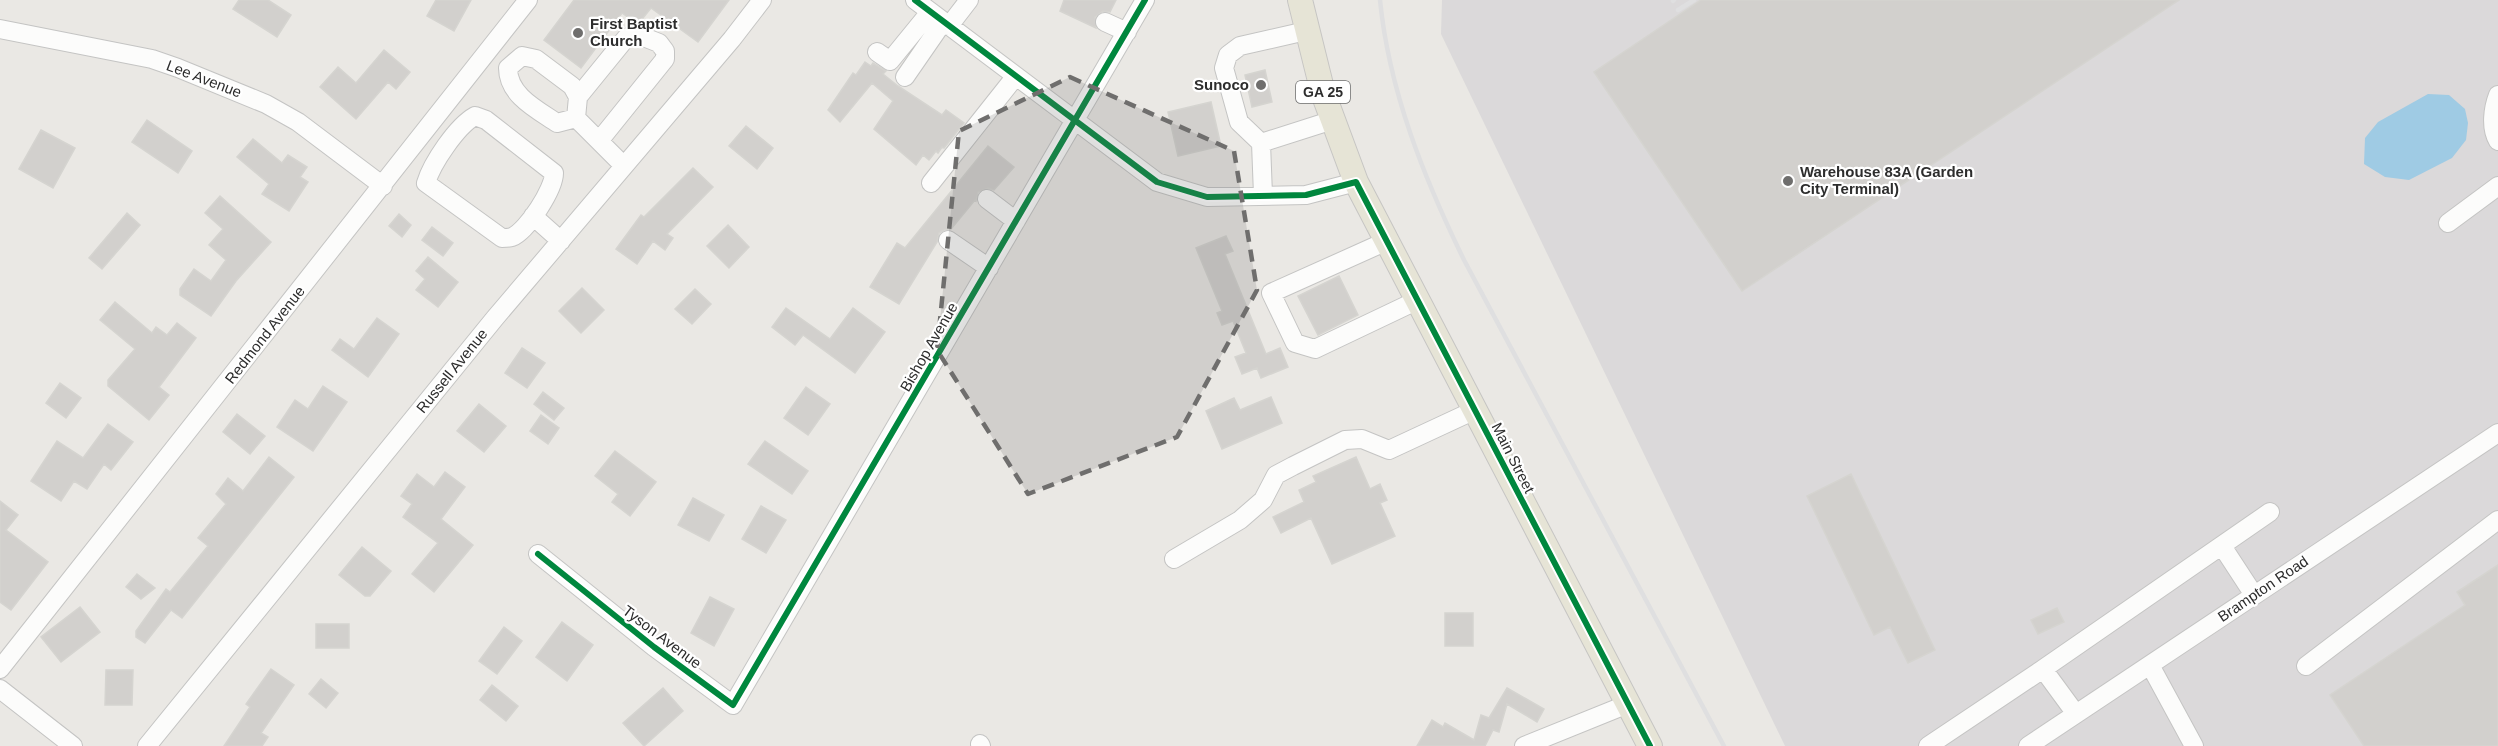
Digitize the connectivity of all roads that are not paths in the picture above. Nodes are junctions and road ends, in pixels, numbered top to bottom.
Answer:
1 (528, 0) edge
2 (762, 0) edge
3 (915, 0) edge
4 (969, 0) edge
5 (1145, 0) edge
6 (1299, 0) edge
7 (941, 20) junction
8 (1105, 22) dead end
9 (0, 29) edge
10 (1306, 30) junction
11 (1127, 32) junction
12 (877, 52) dead end
13 (1015, 76) junction
14 (905, 77) dead end
15 (2498, 95) edge
16 (578, 97) junction
17 (576, 118) junction
18 (1333, 120) junction
19 (1074, 122) junction
20 (599, 141) junction
21 (2498, 141) edge
22 (1261, 143) junction
23 (624, 166) junction
24 (1356, 182) junction
25 (931, 183) dead end
26 (383, 186) junction
27 (2498, 186) edge
28 (1263, 195) junction
29 (987, 199) dead end
30 (533, 216) junction
31 (1016, 221) junction
32 (2448, 224) dead end
33 (948, 240) dead end
34 (561, 241) junction
35 (1387, 241) junction
36 (989, 268) junction
37 (1418, 300) junction
38 (1475, 410) junction
39 (2496, 438) edge
40 (2270, 512) dead end
41 (2498, 520) edge
42 (2222, 546) junction
43 (538, 554) dead end
44 (1174, 559) dead end
45 (2254, 595) junction
46 (2150, 665) junction
47 (2306, 666) dead end
48 (0, 669) edge
49 (2043, 669) junction
50 (0, 689) edge
51 (1628, 704) junction
52 (733, 705) joint
53 (2076, 714) junction
54 (73, 746) edge
55 (147, 746) edge
56 (1524, 746) edge
57 (1650, 746) edge
58 (1928, 746) edge
59 (2028, 746) edge
60 (2194, 746) edge

1 - 26 street, Redmond Avenue
2 - 23 street, Russell Avenue
3 - 7 street
4 - 7 street
5 - 11 street, Bishop Avenue
6 - 10 main road, Main Street / GA 25
7 - 12 street
7 - 13 street
7 - 14 street
8 - 11 street
9 - 26 street, Lee Avenue
10 - 18 main road, Main Street / GA 25
10 - 22 street
11 - 19 street, Bishop Avenue
13 - 19 street
13 - 25 street
15 - 21 street
16 - 17 street
16 - 17 street
16 - 20 street
17 - 20 street
18 - 22 street
18 - 24 main road, Main Street / GA 25
19 - 28 street
19 - 31 street, Bishop Avenue
20 - 23 street
22 - 28 street
23 - 34 street, Russell Avenue
24 - 28 street
24 - 35 main road, Main Street / GA 25
26 - 48 street, Redmond Avenue
27 - 32 street
29 - 31 street
30 - 30 street
30 - 34 street
31 - 36 street, Bishop Avenue
33 - 36 street
34 - 55 street, Russell Avenue
35 - 37 main road, Main Street / GA 25
35 - 37 street
36 - 52 street, Bishop Avenue
37 - 38 main road, Main Street / GA 25
38 - 44 street
38 - 51 main road, Main Street / GA 25
39 - 45 street, Brampton Road
40 - 42 street
41 - 47 street
42 - 45 street
42 - 49 street
43 - 52 street, Tyson Avenue
45 - 46 street, Brampton Road
46 - 53 street, Brampton Road
46 - 60 street
49 - 53 street
49 - 58 street
50 - 54 street
51 - 56 street
51 - 57 main road, Main Street / GA 25
53 - 59 street, Brampton Road

